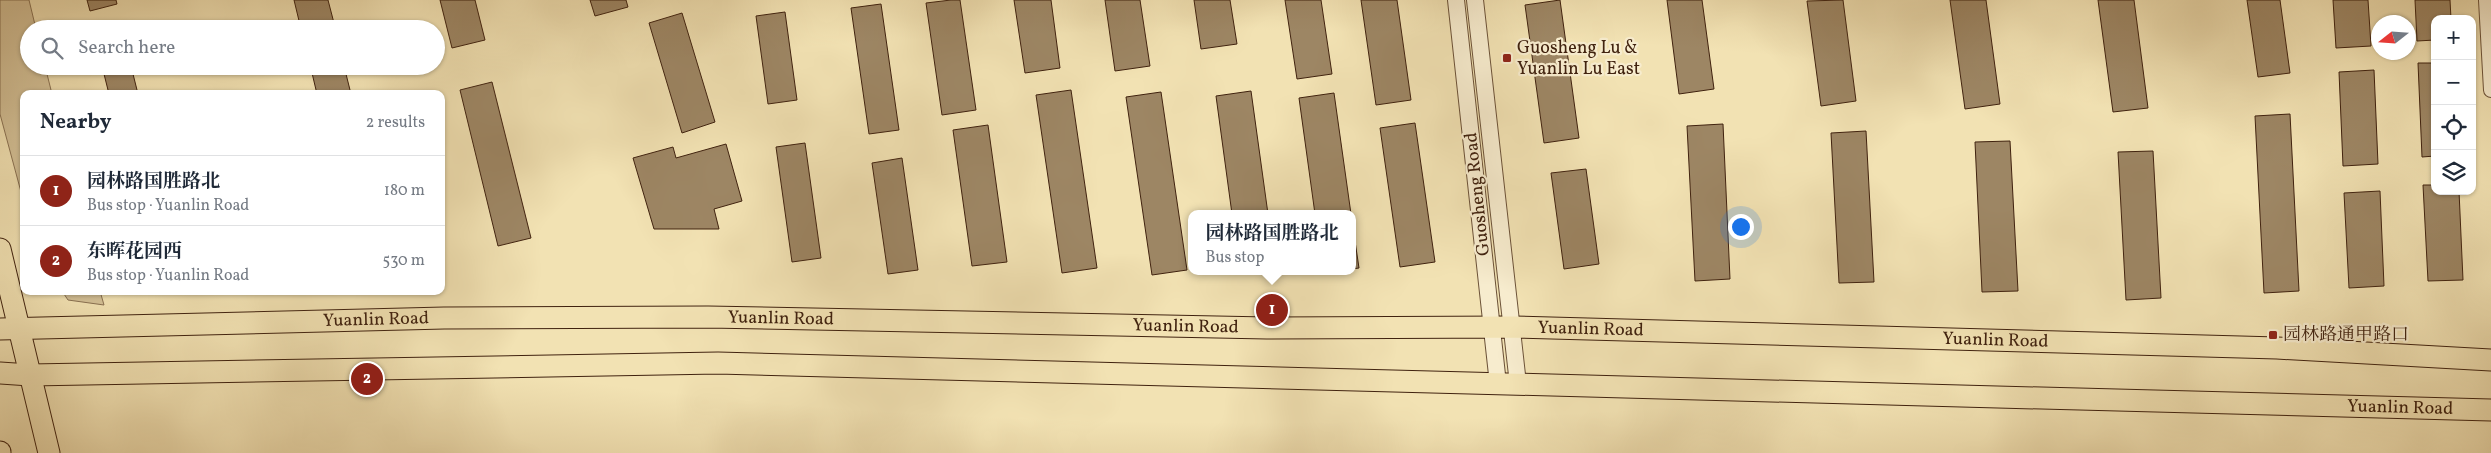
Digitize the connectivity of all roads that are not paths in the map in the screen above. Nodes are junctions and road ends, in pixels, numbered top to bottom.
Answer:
1 (1456, 0) edge
2 (1475, 0) edge
3 (2486, 0) edge
4 (2491, 90) edge
5 (0, 249) edge
6 (1503, 327) junction
7 (10, 328) edge
8 (2491, 360) edge
9 (0, 373) edge
10 (30, 375) junction
11 (1508, 384) junction
12 (2491, 410) edge
13 (49, 453) edge

1 - 6 street, Guosheng Road
2 - 6 street, Guosheng Road
3 - 4 street
5 - 7 main road
6 - 7 main road, Yuanlin Road
6 - 8 main road, Yuanlin Road
6 - 11 street, Guosheng Road
7 - 10 main road
9 - 10 main road, Yuanlin Road
10 - 11 main road, Yuanlin Road
10 - 13 main road
11 - 12 main road, Yuanlin Road

